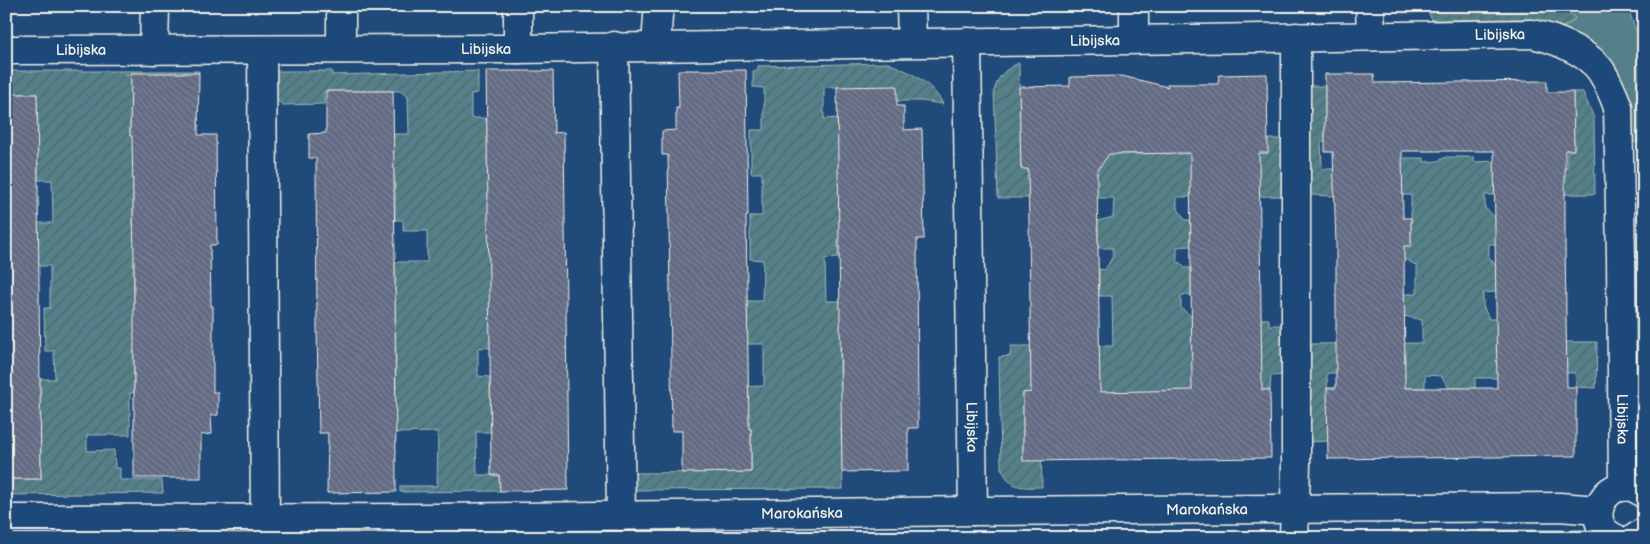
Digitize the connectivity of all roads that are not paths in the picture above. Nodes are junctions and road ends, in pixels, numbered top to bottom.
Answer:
1 (155, 6) edge
2 (341, 6) edge
3 (518, 6) edge
4 (660, 6) edge
5 (911, 6) edge
6 (1134, 6) edge
7 (1370, 6) edge
8 (1371, 35) junction
9 (1296, 36) junction
10 (1134, 38) junction
11 (912, 42) junction
12 (967, 42) junction
13 (614, 46) junction
14 (656, 46) junction
15 (518, 48) junction
16 (6, 50) edge
17 (154, 50) junction
18 (262, 50) junction
19 (341, 50) junction
20 (1633, 491) edge
21 (1294, 509) junction
22 (1598, 510) junction
23 (973, 511) junction
24 (621, 516) junction
25 (6, 519) edge
26 (265, 519) junction
27 (1644, 532) edge
28 (1294, 538) edge
29 (1615, 538) edge
30 (1635, 538) edge

1 - 17 street
2 - 19 street
3 - 15 street
4 - 14 street
5 - 11 street
6 - 10 street
7 - 8 street
8 - 9 street, Libijska
8 - 20 street, Libijska
9 - 10 street, Libijska
9 - 21 street
10 - 12 street, Libijska
11 - 12 street, Libijska
11 - 14 street, Libijska
12 - 23 street, Libijska
13 - 14 street, Libijska
13 - 15 street, Libijska
13 - 24 street
15 - 19 street, Libijska
16 - 17 street, Libijska
17 - 18 street, Libijska
18 - 19 street, Libijska
18 - 26 street
20 - 22 street
21 - 22 street, Marokańska
21 - 23 street, Marokańska
21 - 28 street
22 - 29 street
23 - 24 street, Marokańska
24 - 26 street, Marokańska
25 - 26 street, Marokańska
27 - 30 street

